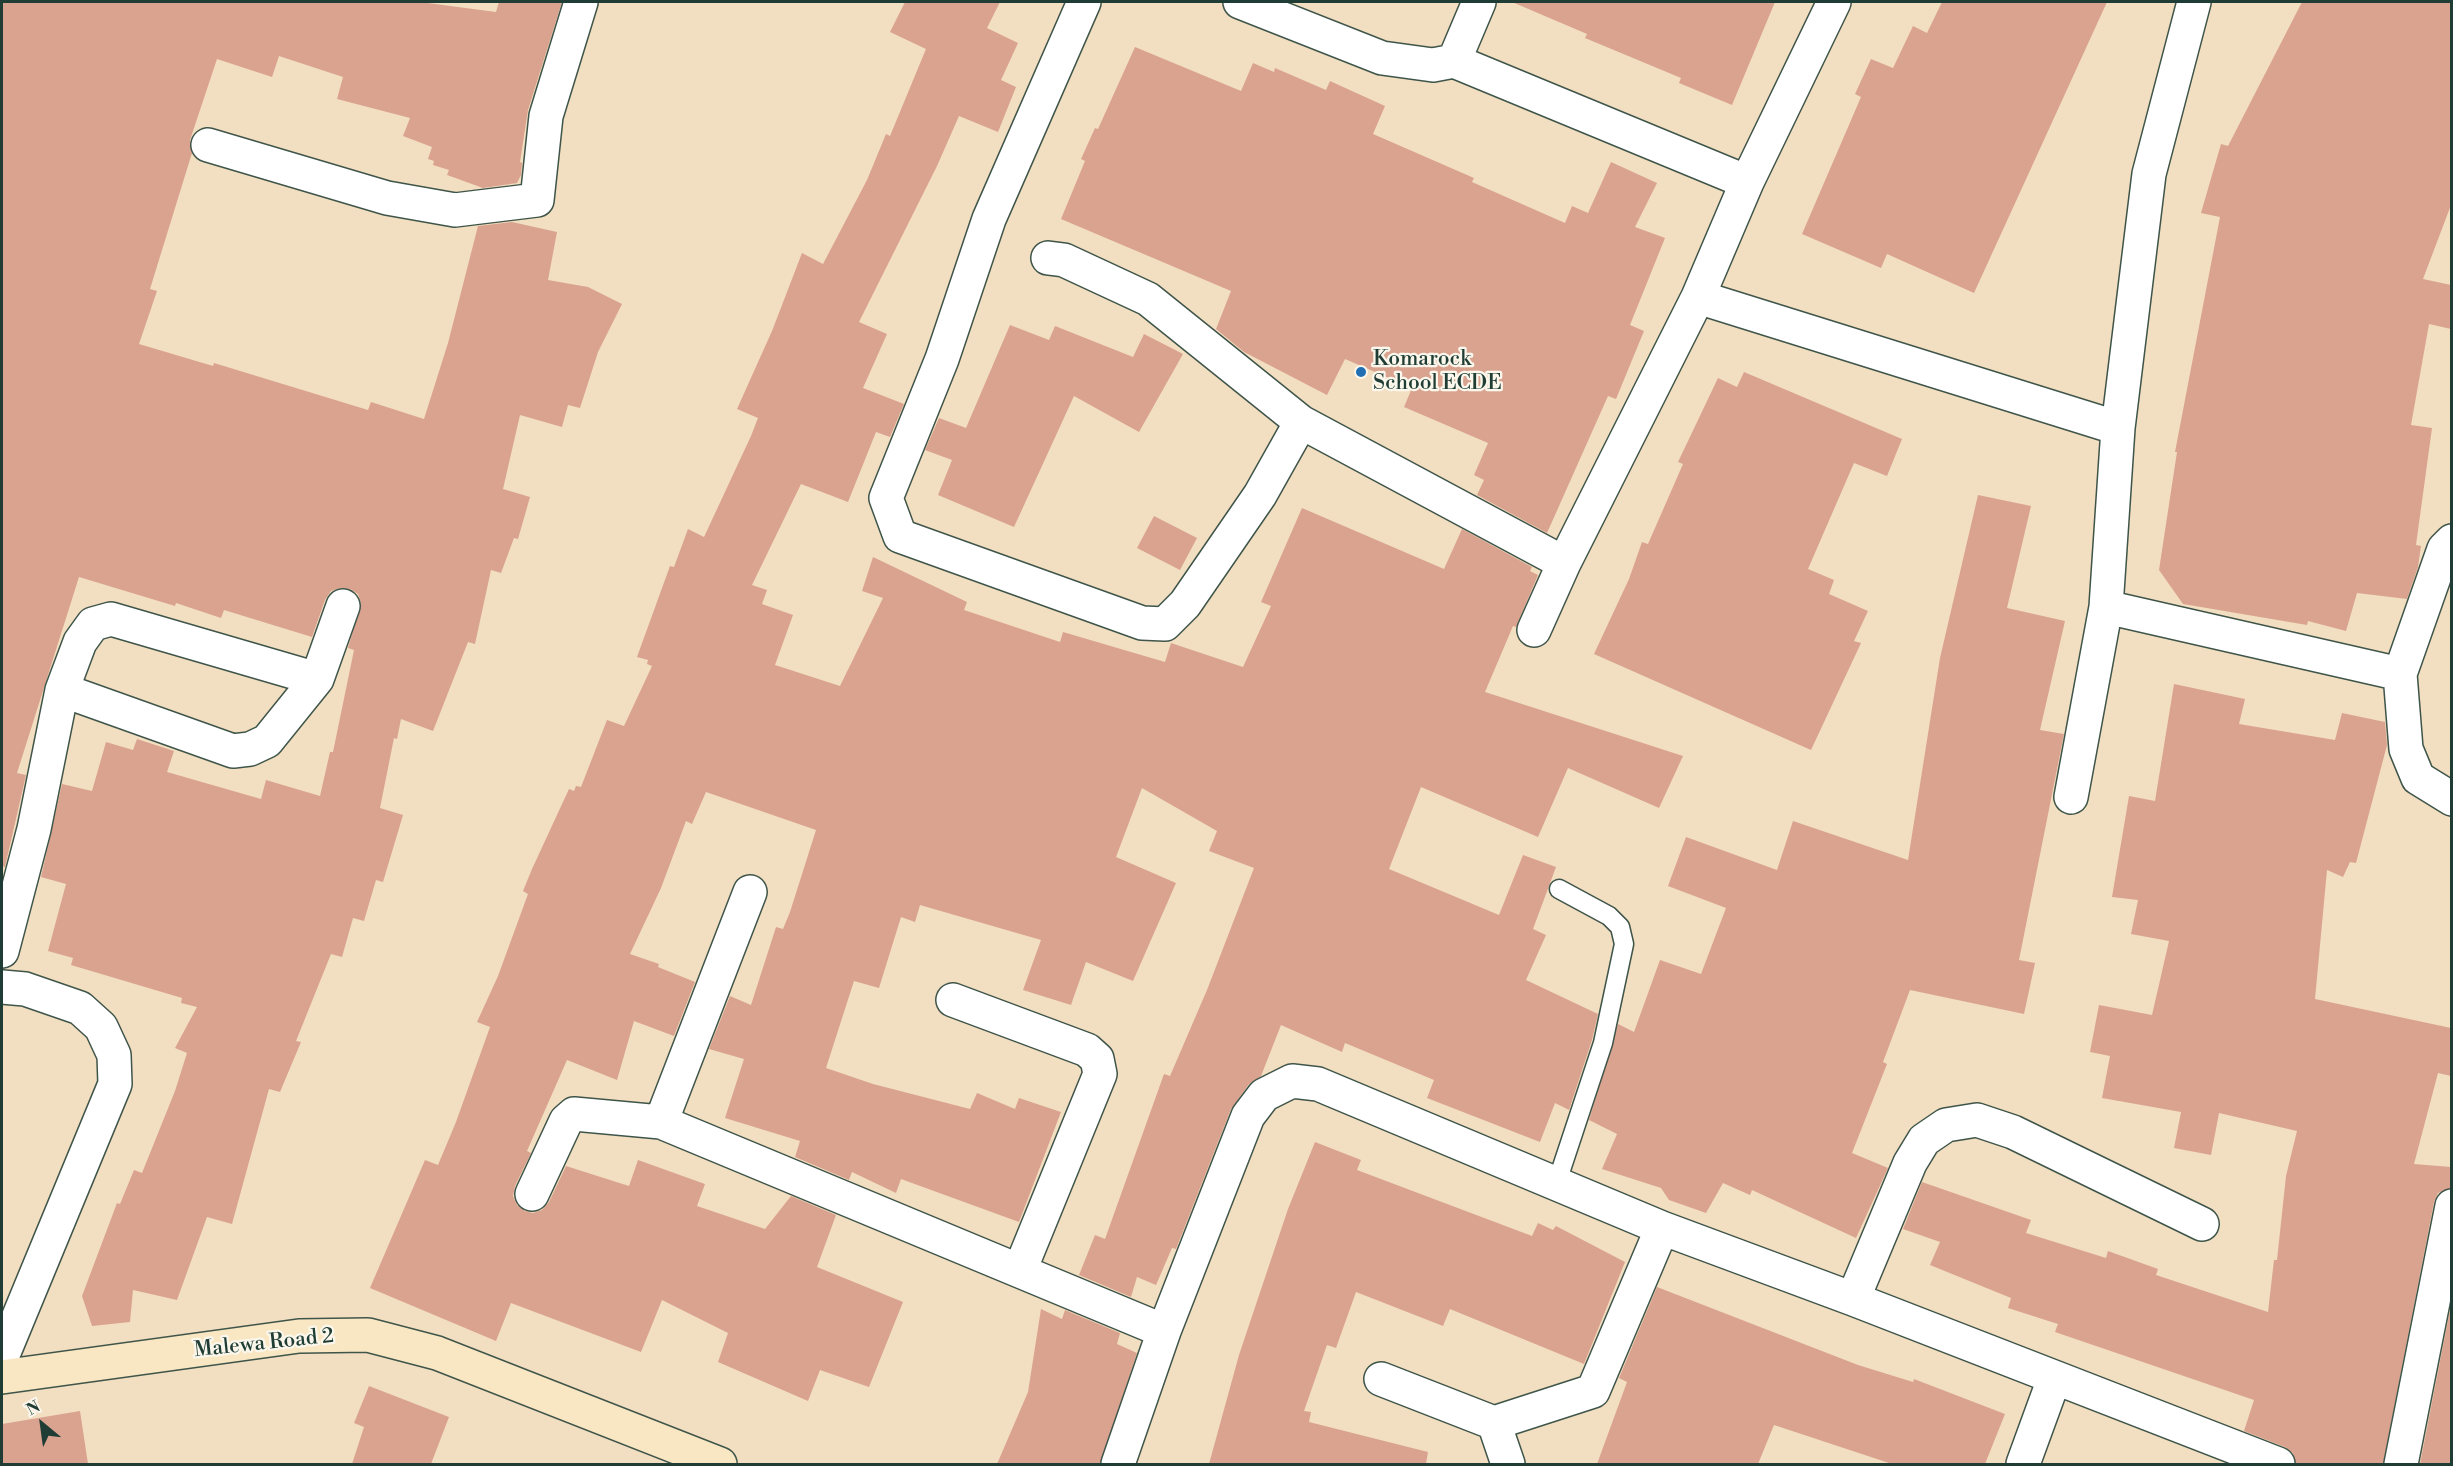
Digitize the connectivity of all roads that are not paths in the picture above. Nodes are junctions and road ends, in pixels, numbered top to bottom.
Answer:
1 (581, 2) edge
2 (1084, 2) edge
3 (1240, 2) edge
4 (1479, 2) edge
5 (1834, 2) edge
6 (2194, 2) edge
7 (1454, 61) junction
8 (208, 145) dead end
9 (1747, 182) junction
10 (1048, 258) dead end
11 (1698, 297) junction
12 (1301, 422) junction
13 (2118, 428) junction
14 (2451, 541) edge
15 (1564, 563) junction
16 (343, 606) dead end
17 (2106, 607) junction
18 (1534, 630) dead end
19 (2400, 674) junction
20 (317, 679) junction
21 (62, 690) junction
22 (2070, 797) dead end
23 (2451, 799) edge
24 (1559, 889) dead end
25 (750, 892) dead end
26 (2, 951) edge
27 (2, 987) edge
28 (952, 1000) dead end
29 (661, 1122) junction
30 (1556, 1185) junction
31 (532, 1194) dead end
32 (2451, 1206) edge
33 (2202, 1224) dead end
34 (1662, 1228) junction
35 (2447, 1248) edge
36 (1020, 1270) junction
37 (1853, 1299) junction
38 (1164, 1331) junction
39 (2, 1357) edge
40 (2, 1377) edge
41 (1381, 1379) dead end
42 (2054, 1379) junction
43 (1494, 1423) junction
44 (720, 1464) edge
45 (1118, 1464) edge
46 (1508, 1464) edge
47 (2023, 1464) edge
48 (2278, 1464) edge
49 (2401, 1464) edge

1 - 8 street
2 - 12 street
3 - 7 street
4 - 7 street
5 - 9 street
6 - 13 street
7 - 9 street
9 - 11 street
10 - 12 street
11 - 13 street
11 - 15 street
12 - 15 street
13 - 17 street
14 - 19 street
15 - 18 street
16 - 20 street
17 - 19 street
17 - 22 street
19 - 23 street
20 - 21 street
20 - 21 street
21 - 26 street
24 - 30 lane
25 - 29 street
27 - 39 street
28 - 36 street
29 - 31 street
29 - 36 street
30 - 34 street
30 - 38 street
32 - 35 street
33 - 37 street
34 - 37 street
34 - 43 street
35 - 49 street
36 - 38 street
37 - 42 street
38 - 45 street
40 - 44 main road, Malewa Road 2
41 - 43 street
42 - 47 street
42 - 48 street
43 - 46 street

